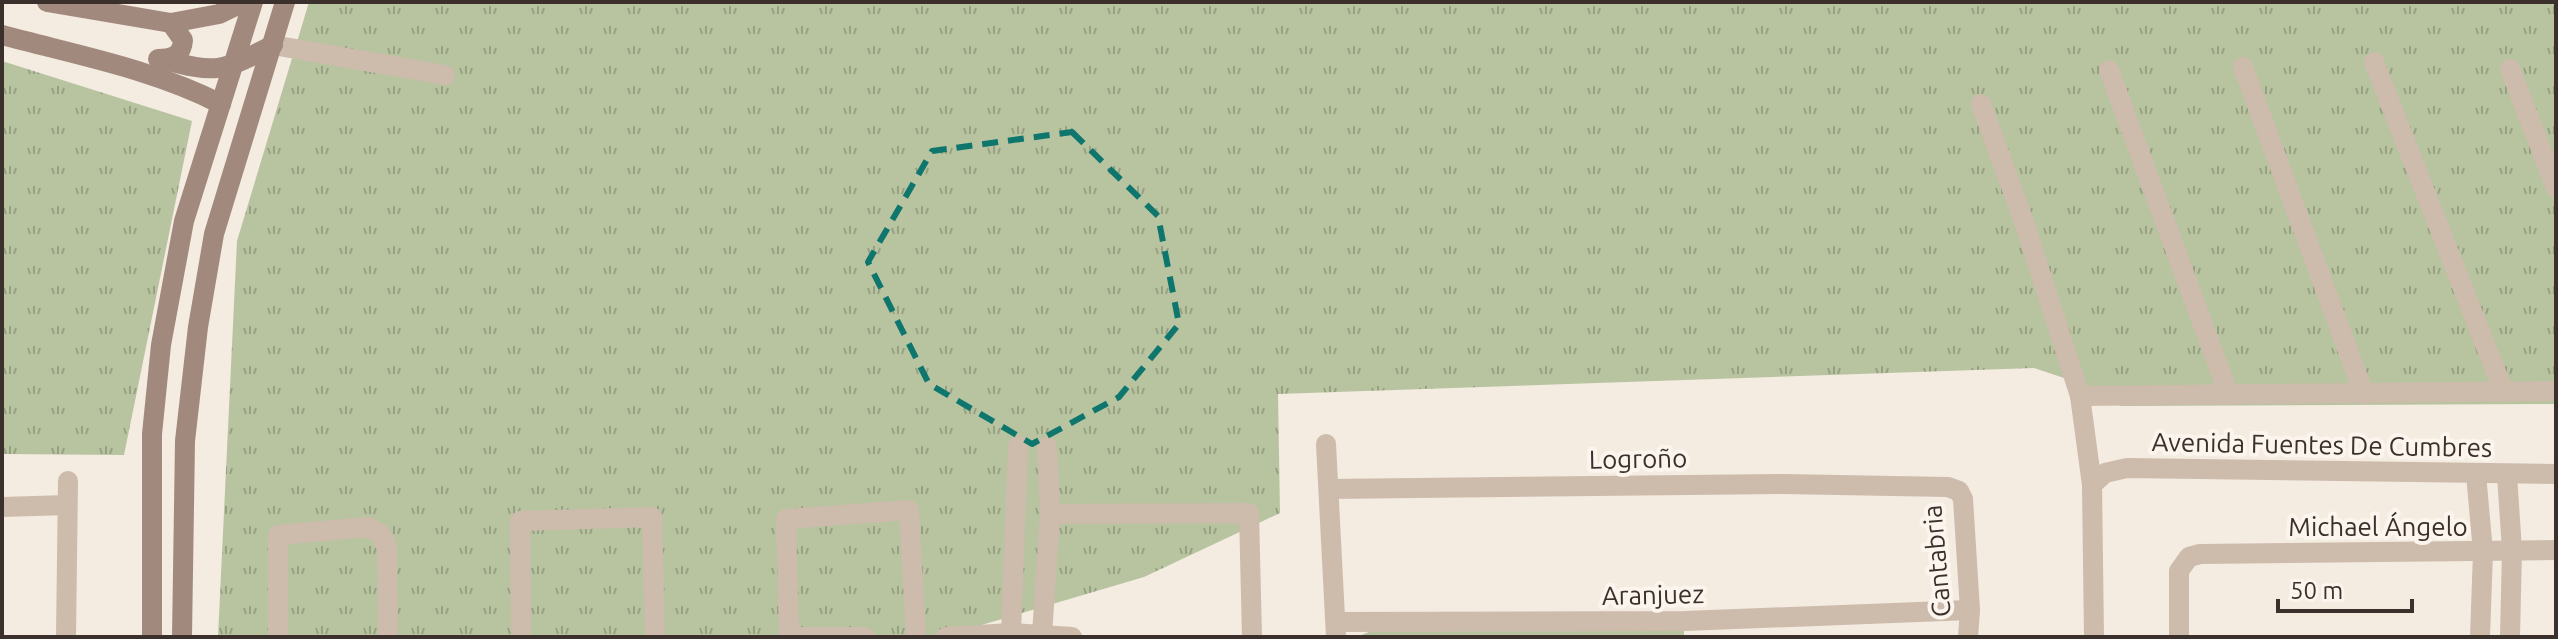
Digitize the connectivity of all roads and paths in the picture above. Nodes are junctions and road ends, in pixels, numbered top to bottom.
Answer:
1 (47, 2) edge
2 (244, 2) edge
3 (253, 2) edge
4 (285, 2) edge
5 (171, 23) junction
6 (2, 35) edge
7 (273, 45) junction
8 (161, 59) junction
9 (102, 60) junction
10 (2374, 62) dead end
11 (233, 64) junction
12 (2243, 67) dead end
13 (2510, 69) dead end
14 (2109, 70) dead end
15 (445, 75) dead end
16 (221, 104) junction
17 (1981, 104) dead end
18 (2556, 188) edge
19 (2503, 390) junction
20 (2556, 391) edge
21 (2364, 394) junction
22 (2229, 395) junction
23 (2080, 396) junction
24 (1326, 444) dead end
25 (1018, 446) dead end
26 (1047, 447) dead end
27 (2476, 474) junction
28 (2556, 474) edge
29 (2507, 475) junction
30 (68, 481) dead end
31 (2092, 485) junction
32 (1948, 487) joint
33 (1329, 489) junction
34 (67, 505) junction
35 (2, 507) edge
36 (1050, 514) junction
37 (2512, 550) junction
38 (2556, 550) edge
39 (2483, 552) junction
40 (1970, 610) junction
41 (1336, 629) edge
42 (1011, 633) junction
43 (1042, 635) junction
44 (66, 637) edge
45 (152, 637) edge
46 (182, 637) edge
47 (278, 637) edge
48 (388, 637) edge
49 (521, 637) edge
50 (655, 637) edge
51 (791, 637) edge
52 (865, 637) edge
53 (916, 637) edge
54 (946, 637) edge
55 (1072, 637) edge
56 (1252, 637) edge
57 (1968, 637) edge
58 (2094, 637) edge
59 (2179, 637) edge
60 (2480, 637) edge
61 (2510, 637) edge

1 - 5 street
2 - 5 street
3 - 11 street
4 - 7 street
5 - 8 street
6 - 9 street
7 - 11 street
7 - 15 street
7 - 46 street
8 - 9 street
8 - 11 street
9 - 16 street
10 - 19 street
11 - 16 street
12 - 21 street
13 - 18 street
14 - 22 street
16 - 45 street
17 - 23 street
19 - 20 street
19 - 21 street
21 - 22 street
22 - 23 street
23 - 31 street
24 - 33 street
25 - 42 street
26 - 36 street
27 - 29 street, Avenida Fuentes De Cumbres
27 - 31 street, Avenida Fuentes De Cumbres
27 - 39 street
28 - 29 street, Avenida Fuentes De Cumbres
29 - 37 street
30 - 34 street
31 - 58 street
32 - 33 street, Logroño
32 - 40 street, Cantabria
33 - 41 street
34 - 35 street
34 - 44 street
36 - 43 street
36 - 56 street
37 - 38 street, Michael Ángelo
37 - 39 street, Michael Ángelo
37 - 61 street
39 - 59 street, Michael Ángelo
39 - 60 street
40 - 41 street, Aranjuez
40 - 57 street, Cantabria
42 - 43 street
42 - 54 street
43 - 55 street
47 - 48 street
49 - 50 street
51 - 52 street
51 - 53 street

